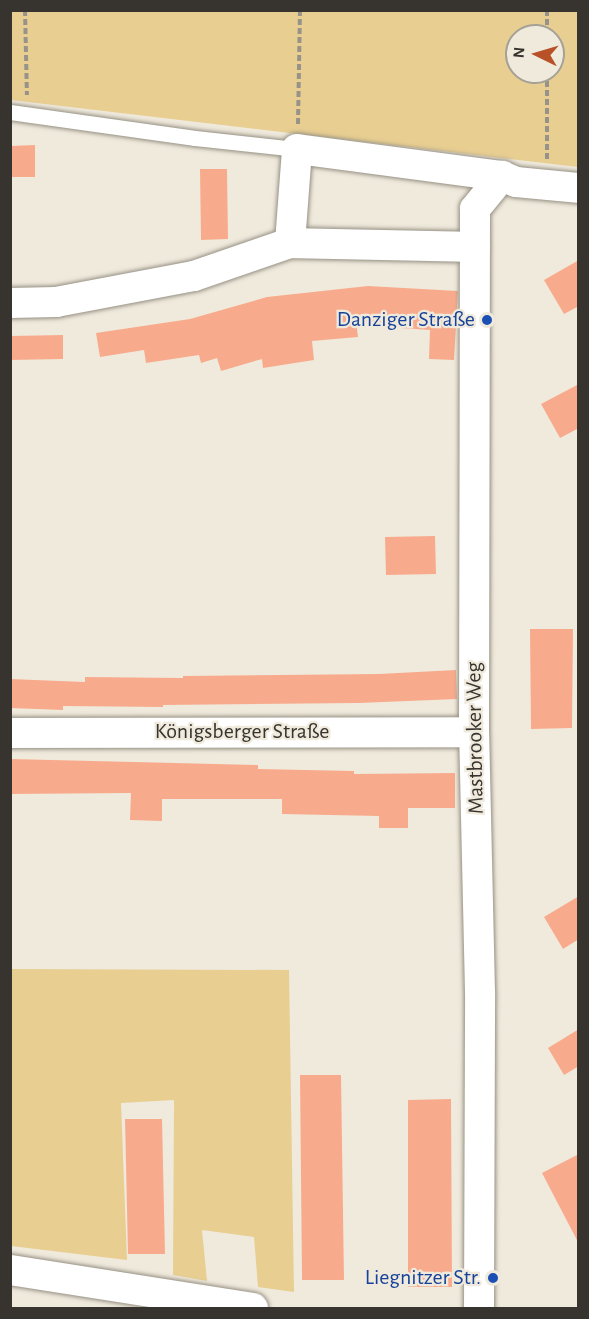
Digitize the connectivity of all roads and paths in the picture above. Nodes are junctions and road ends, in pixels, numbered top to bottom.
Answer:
1 (25, 10) edge
2 (300, 10) edge
3 (547, 84) edge
4 (10, 112) edge
5 (27, 114) junction
6 (297, 149) junction
7 (502, 176) junction
8 (546, 184) junction
9 (579, 188) edge
10 (290, 243) junction
11 (475, 247) junction
12 (10, 303) edge
13 (474, 732) junction
14 (10, 733) edge
15 (10, 1270) edge
16 (253, 1308) edge
17 (479, 1308) edge

1 - 5 path
2 - 6 path
3 - 8 path
4 - 5 lane
5 - 6 lane
6 - 7 street
6 - 10 street
7 - 8 street
7 - 11 street, Mastbrooker Weg
8 - 9 street
10 - 11 street
10 - 12 street
11 - 13 street, Mastbrooker Weg
13 - 14 street, Königsberger Straße
13 - 17 street, Mastbrooker Weg
15 - 16 street

